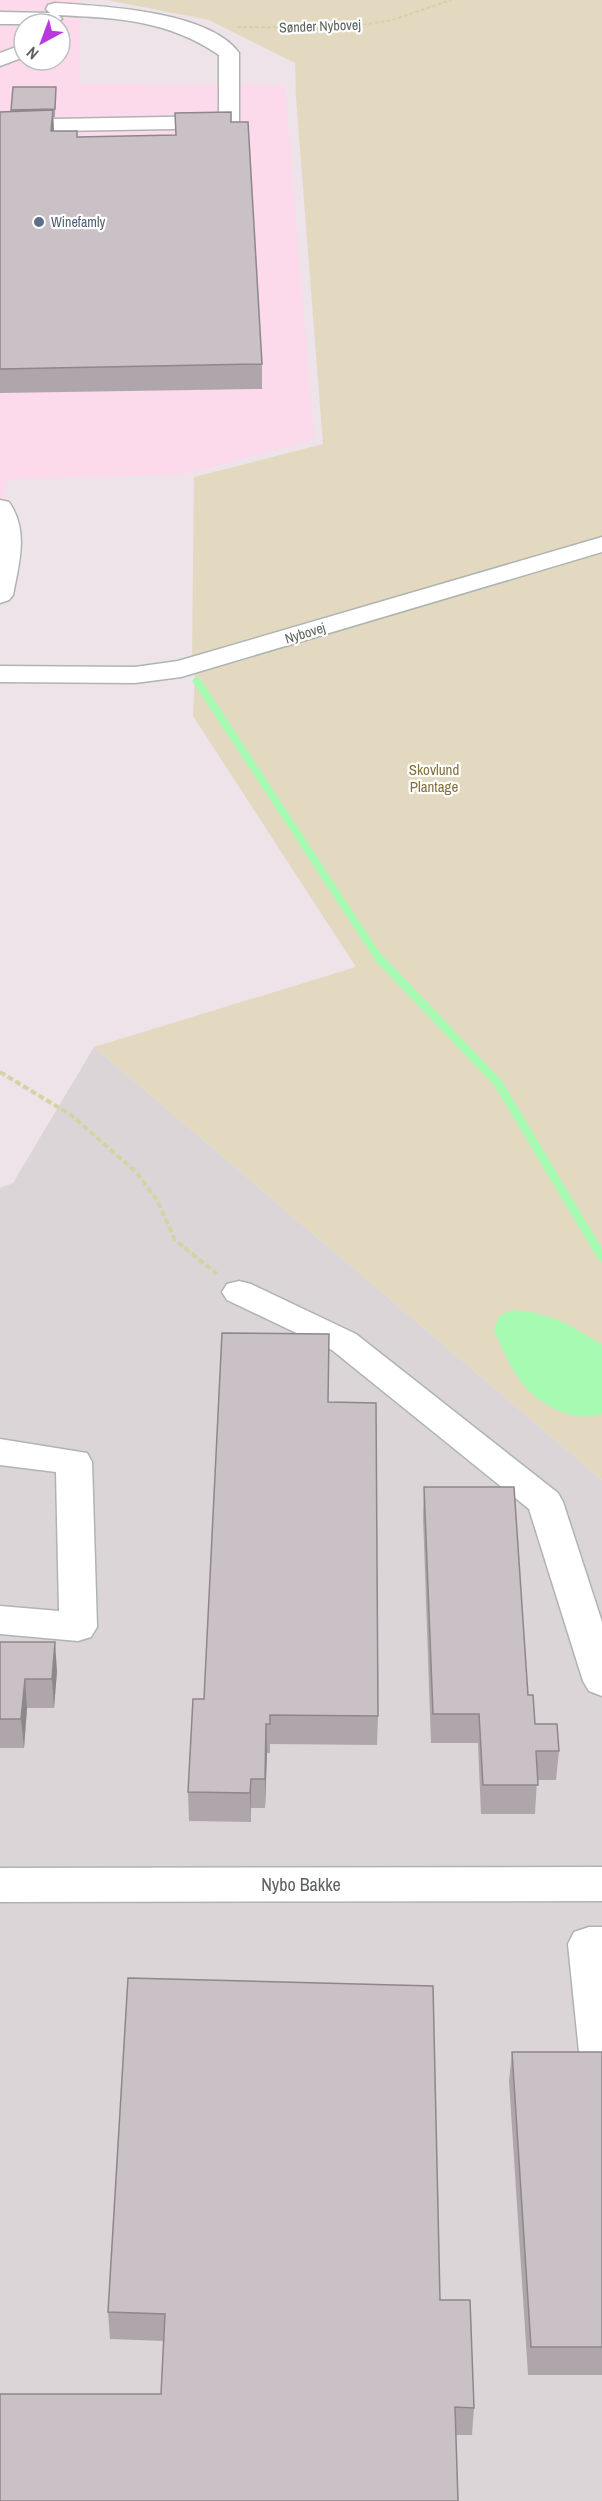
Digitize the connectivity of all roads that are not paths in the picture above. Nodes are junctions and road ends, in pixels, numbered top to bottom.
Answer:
1 (72, 12) edge
2 (0, 126) edge
3 (0, 507) edge
4 (602, 544) edge
5 (0, 595) edge
6 (0, 674) edge
7 (239, 1292) road end
8 (0, 1452) edge
9 (0, 1620) edge
10 (602, 1681) edge
11 (602, 1884) edge
12 (0, 1885) edge
13 (602, 1944) edge
14 (600, 2052) edge

1 - 2 street
3 - 5 street
4 - 6 street, Nybovej
7 - 10 street
8 - 9 street
11 - 12 street, Nybo Bakke
13 - 14 street

